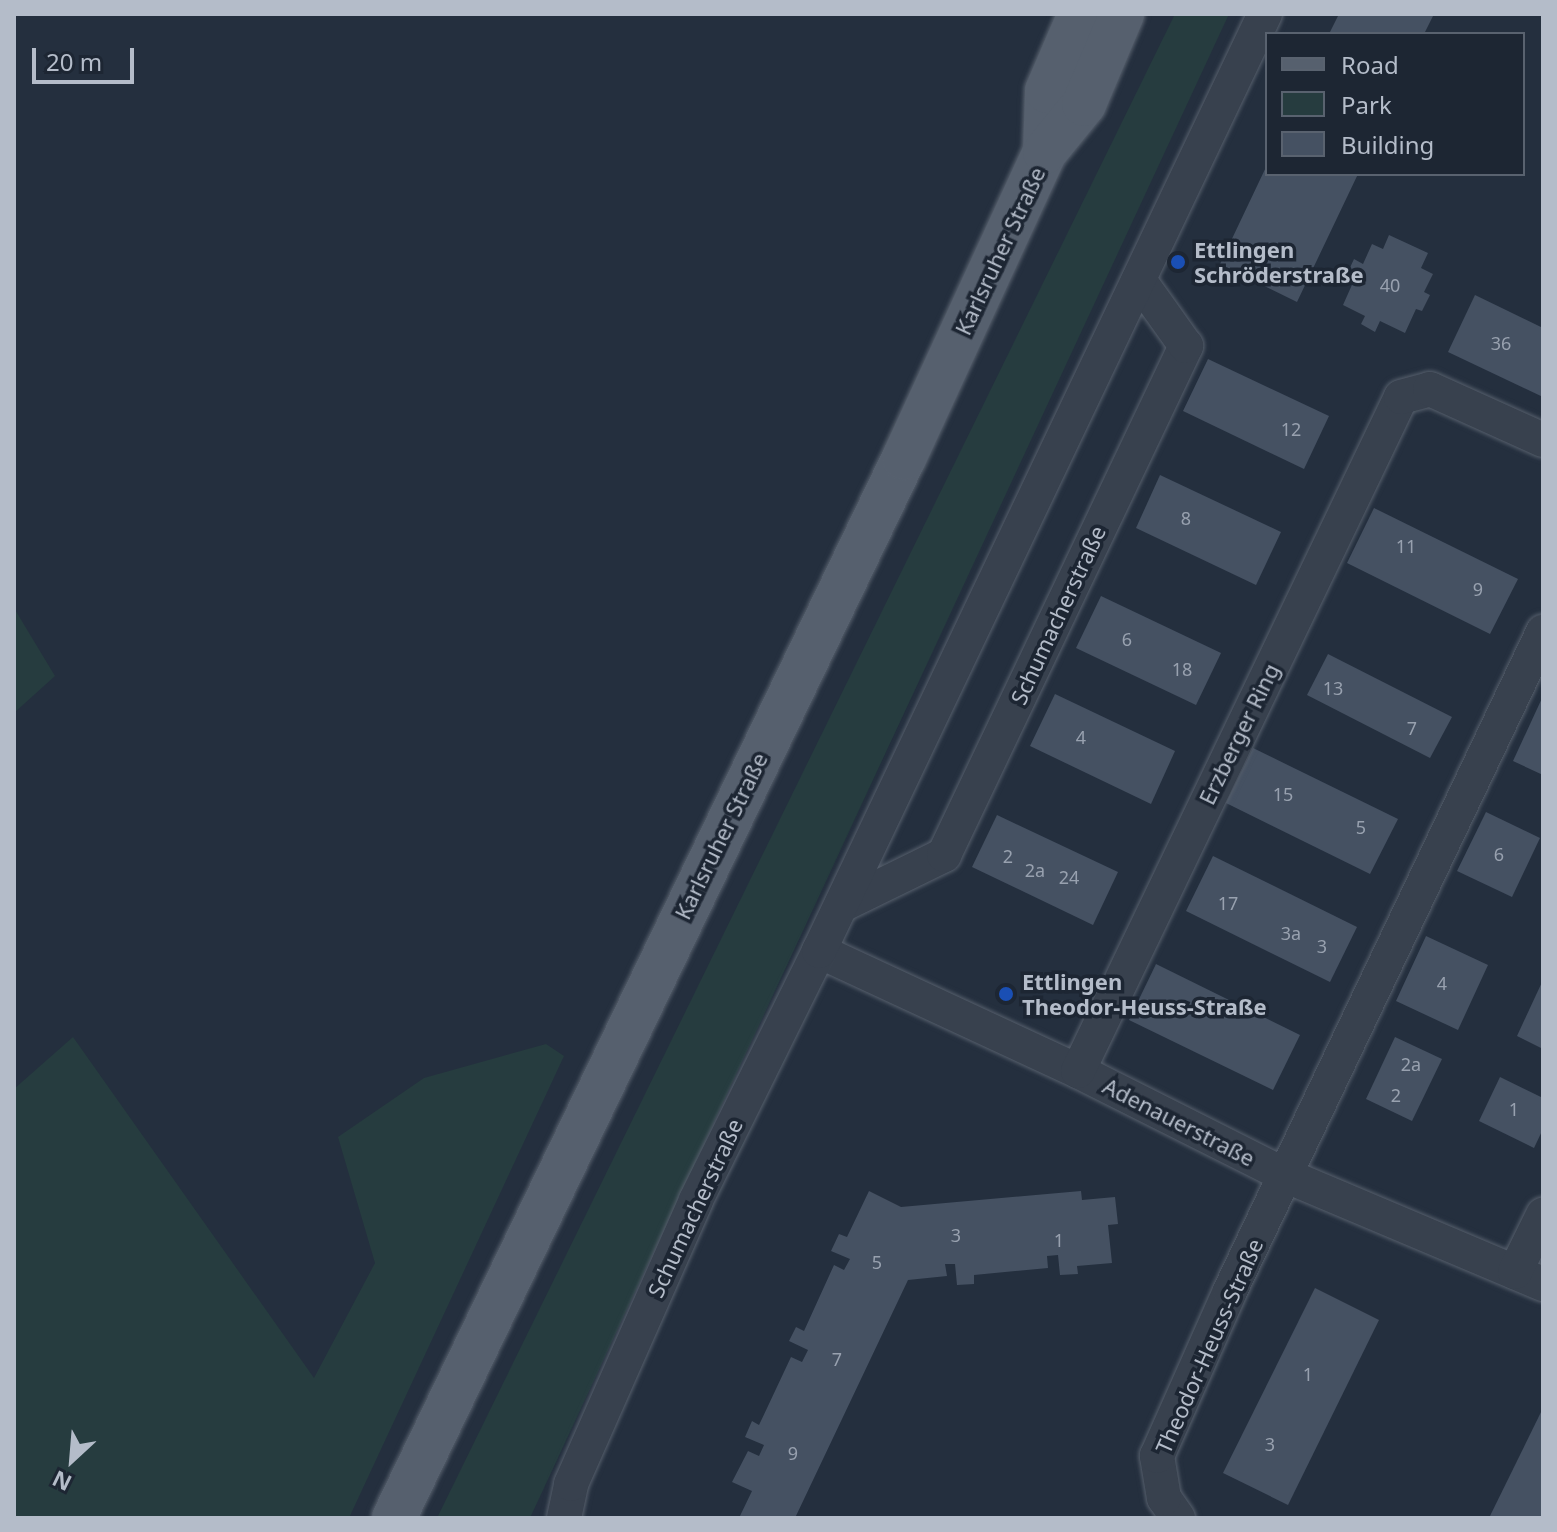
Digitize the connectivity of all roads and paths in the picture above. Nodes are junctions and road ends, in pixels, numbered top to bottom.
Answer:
1 (1080, 14) edge
2 (1122, 14) edge
3 (1265, 14) edge
4 (1045, 152) junction
5 (1139, 280) junction
6 (1543, 440) edge
7 (1543, 632) edge
8 (842, 905) junction
9 (819, 951) junction
10 (1078, 1071) junction
11 (1287, 1176) junction
12 (1543, 1215) edge
13 (1529, 1278) edge
14 (394, 1518) edge
15 (564, 1518) edge
16 (1178, 1518) edge

1 - 4 main road, Karlsruher Straße
2 - 4 main road, Karlsruher Straße
3 - 5 street, Schumacherstraße
4 - 14 main road, Karlsruher Straße
5 - 8 street, Schumacherstraße
5 - 8 street, Schumacherstraße
6 - 10 street, Erzberger Ring
7 - 11 street
8 - 9 street, Schumacherstraße
9 - 10 street, Adenauerstraße
9 - 15 street, Schumacherstraße
10 - 11 street, Adenauerstraße
11 - 13 street, Adenauerstraße
11 - 16 street, Theodor-Heuss-Straße
12 - 13 street

